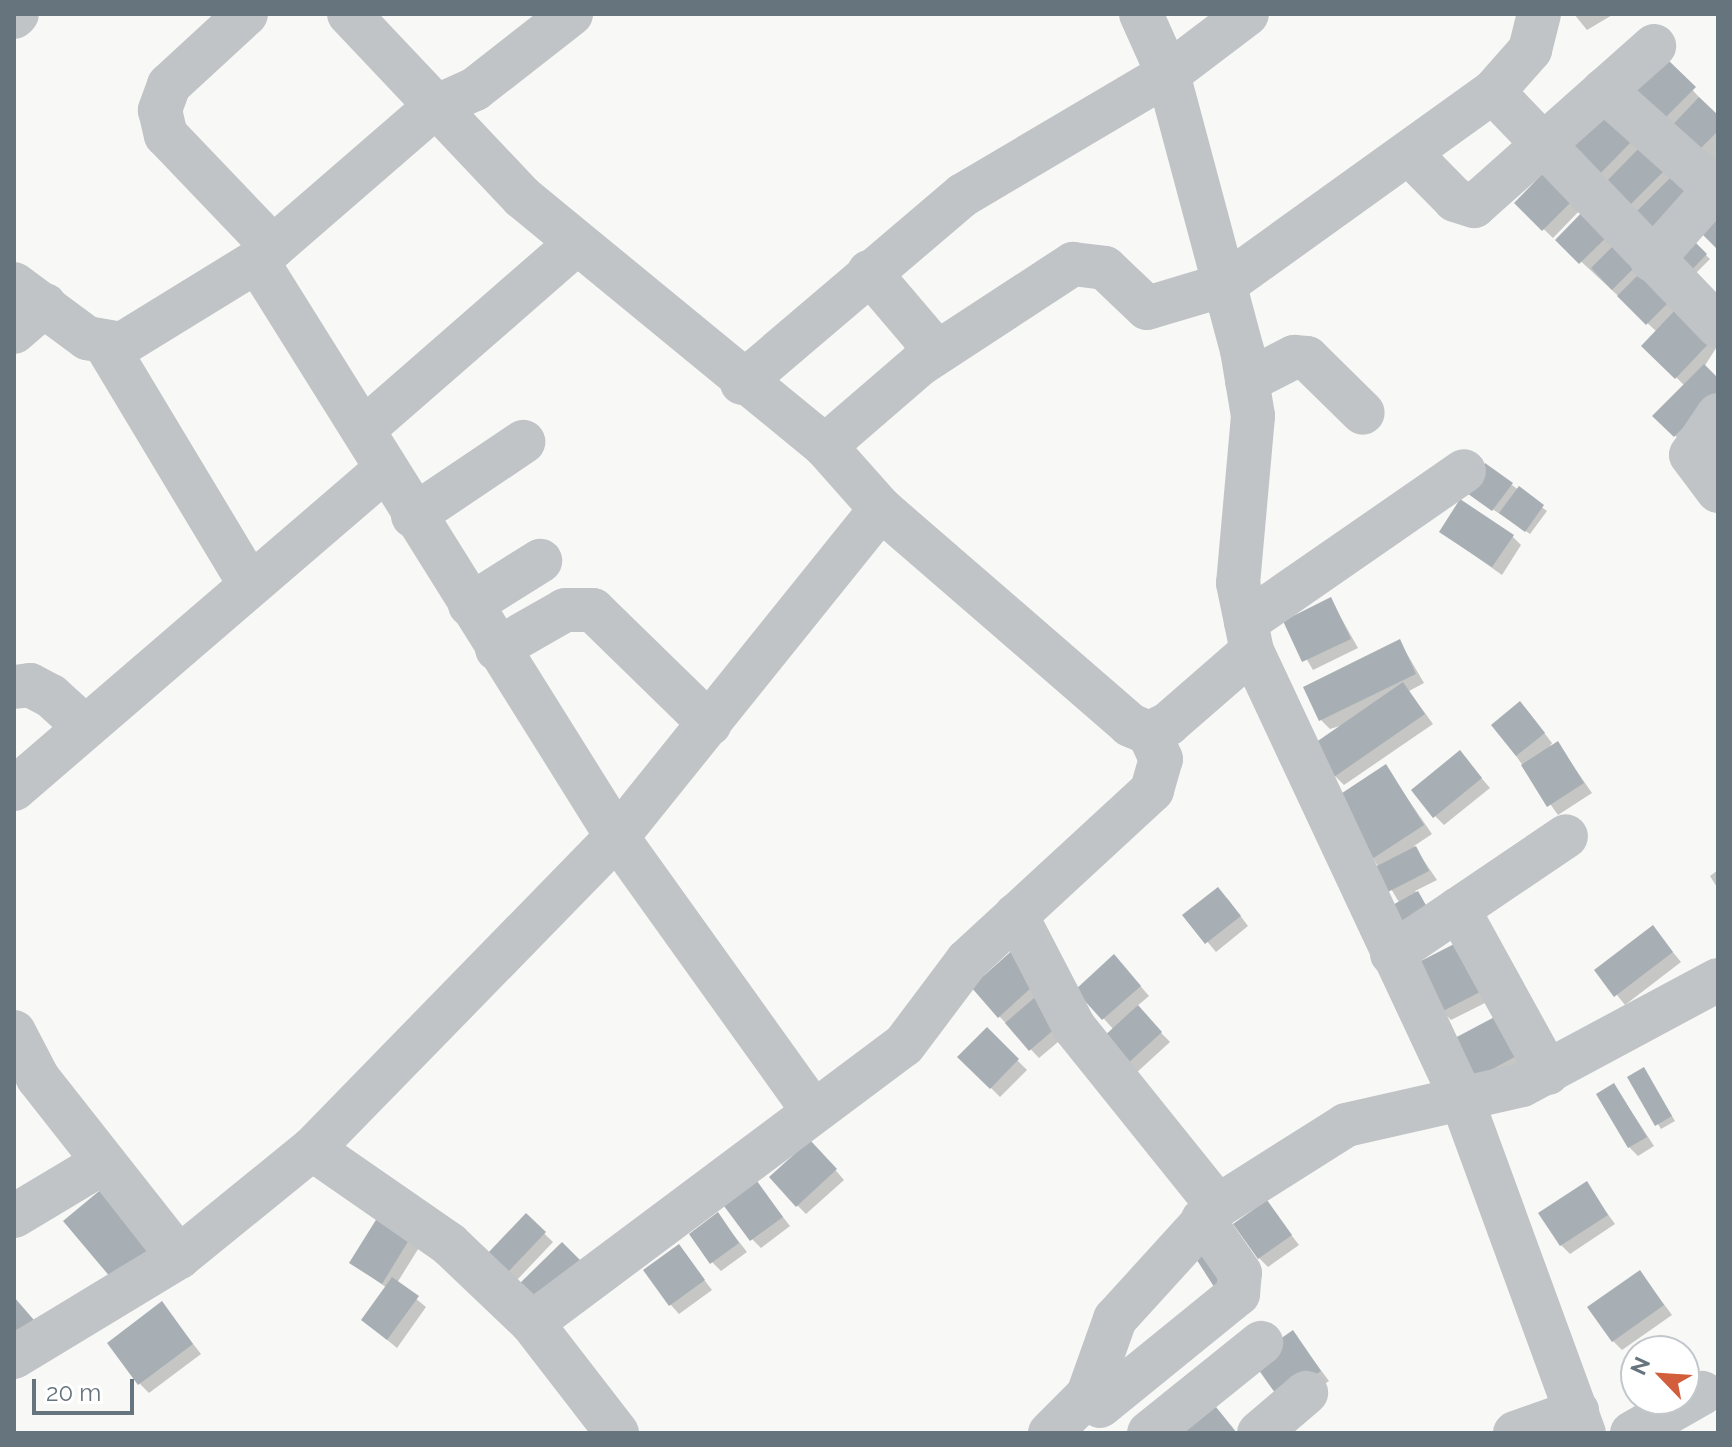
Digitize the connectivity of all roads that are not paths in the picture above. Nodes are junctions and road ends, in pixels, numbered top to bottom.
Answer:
1 (246, 14) edge
2 (349, 14) edge
3 (571, 14) edge
4 (1141, 14) edge
5 (1247, 14) edge
6 (1539, 14) edge
7 (1654, 46) dead end
8 (1168, 74) junction
9 (1604, 90) junction
10 (1493, 92) junction
11 (435, 107) junction
12 (1542, 149) junction
13 (1410, 154) junction
14 (1716, 191) edge
15 (577, 243) junction
16 (265, 254) junction
17 (1652, 260) junction
18 (869, 272) junction
19 (1224, 285) junction
20 (24, 307) edge
21 (1718, 326) edge
22 (106, 345) junction
23 (937, 352) junction
24 (1247, 381) junction
25 (742, 383) junction
26 (1363, 413) dead end
27 (1718, 415) edge
28 (365, 428) junction
29 (523, 442) dead end
30 (825, 446) junction
31 (384, 471) junction
32 (1464, 471) dead end
33 (1718, 491) edge
34 (881, 509) junction
35 (413, 516) junction
36 (540, 561) dead end
37 (249, 583) junction
38 (470, 605) junction
39 (1249, 637) junction
40 (497, 649) junction
41 (14, 687) edge
42 (710, 724) junction
43 (85, 727) junction
44 (1149, 733) junction
45 (14, 789) edge
46 (1566, 836) dead end
47 (617, 837) junction
48 (1458, 909) junction
49 (1016, 915) junction
50 (1392, 954) junction
51 (1718, 980) edge
52 (14, 1032) edge
53 (1548, 1073) junction
54 (26, 1086) edge
55 (1462, 1100) junction
56 (813, 1111) junction
57 (312, 1149) junction
58 (101, 1164) junction
59 (1210, 1213) junction
60 (14, 1216) edge
61 (179, 1257) junction
62 (532, 1323) junction
63 (1261, 1343) dead end
64 (14, 1357) edge
65 (1306, 1393) dead end
66 (1702, 1393) dead end
67 (1106, 1411) edge
68 (1580, 1422) edge
69 (617, 1433) edge
70 (1050, 1433) edge
71 (1149, 1433) edge
72 (1259, 1433) edge
73 (1515, 1433) edge
74 (1632, 1433) edge

1 - 16 street
2 - 11 street
3 - 11 street
4 - 8 street
5 - 8 street
6 - 10 street
7 - 9 street
8 - 18 street
8 - 19 street
9 - 12 street
9 - 14 street
10 - 12 street
10 - 13 street
11 - 15 street
11 - 16 street
12 - 13 street
12 - 17 street
13 - 19 street
14 - 17 street
15 - 25 street
15 - 28 street
16 - 22 street
16 - 28 street
17 - 21 street
18 - 23 street
18 - 25 street
19 - 23 street
19 - 24 street
20 - 22 street
22 - 37 street
23 - 30 street
24 - 26 street
24 - 39 street
25 - 30 street
27 - 33 street
28 - 31 street
29 - 35 street
30 - 34 street
31 - 35 street
31 - 37 street
32 - 39 street
34 - 42 street
34 - 44 street
35 - 38 street
36 - 38 street
37 - 43 street
38 - 40 street
39 - 44 street
39 - 50 street
40 - 42 street
40 - 47 street
41 - 43 street
42 - 47 street
43 - 45 street
44 - 49 street
46 - 48 street
47 - 56 street
47 - 57 street
48 - 50 street
48 - 53 street
49 - 56 street
49 - 59 street
50 - 55 street
51 - 53 street
52 - 54 street
53 - 55 street
54 - 58 street
55 - 59 street
55 - 68 street
56 - 62 street
57 - 61 street
57 - 62 street
58 - 60 street
58 - 61 street
59 - 67 street
59 - 67 street
61 - 64 street
62 - 69 street
63 - 71 street
65 - 72 street
66 - 74 street
67 - 70 street
68 - 73 street

